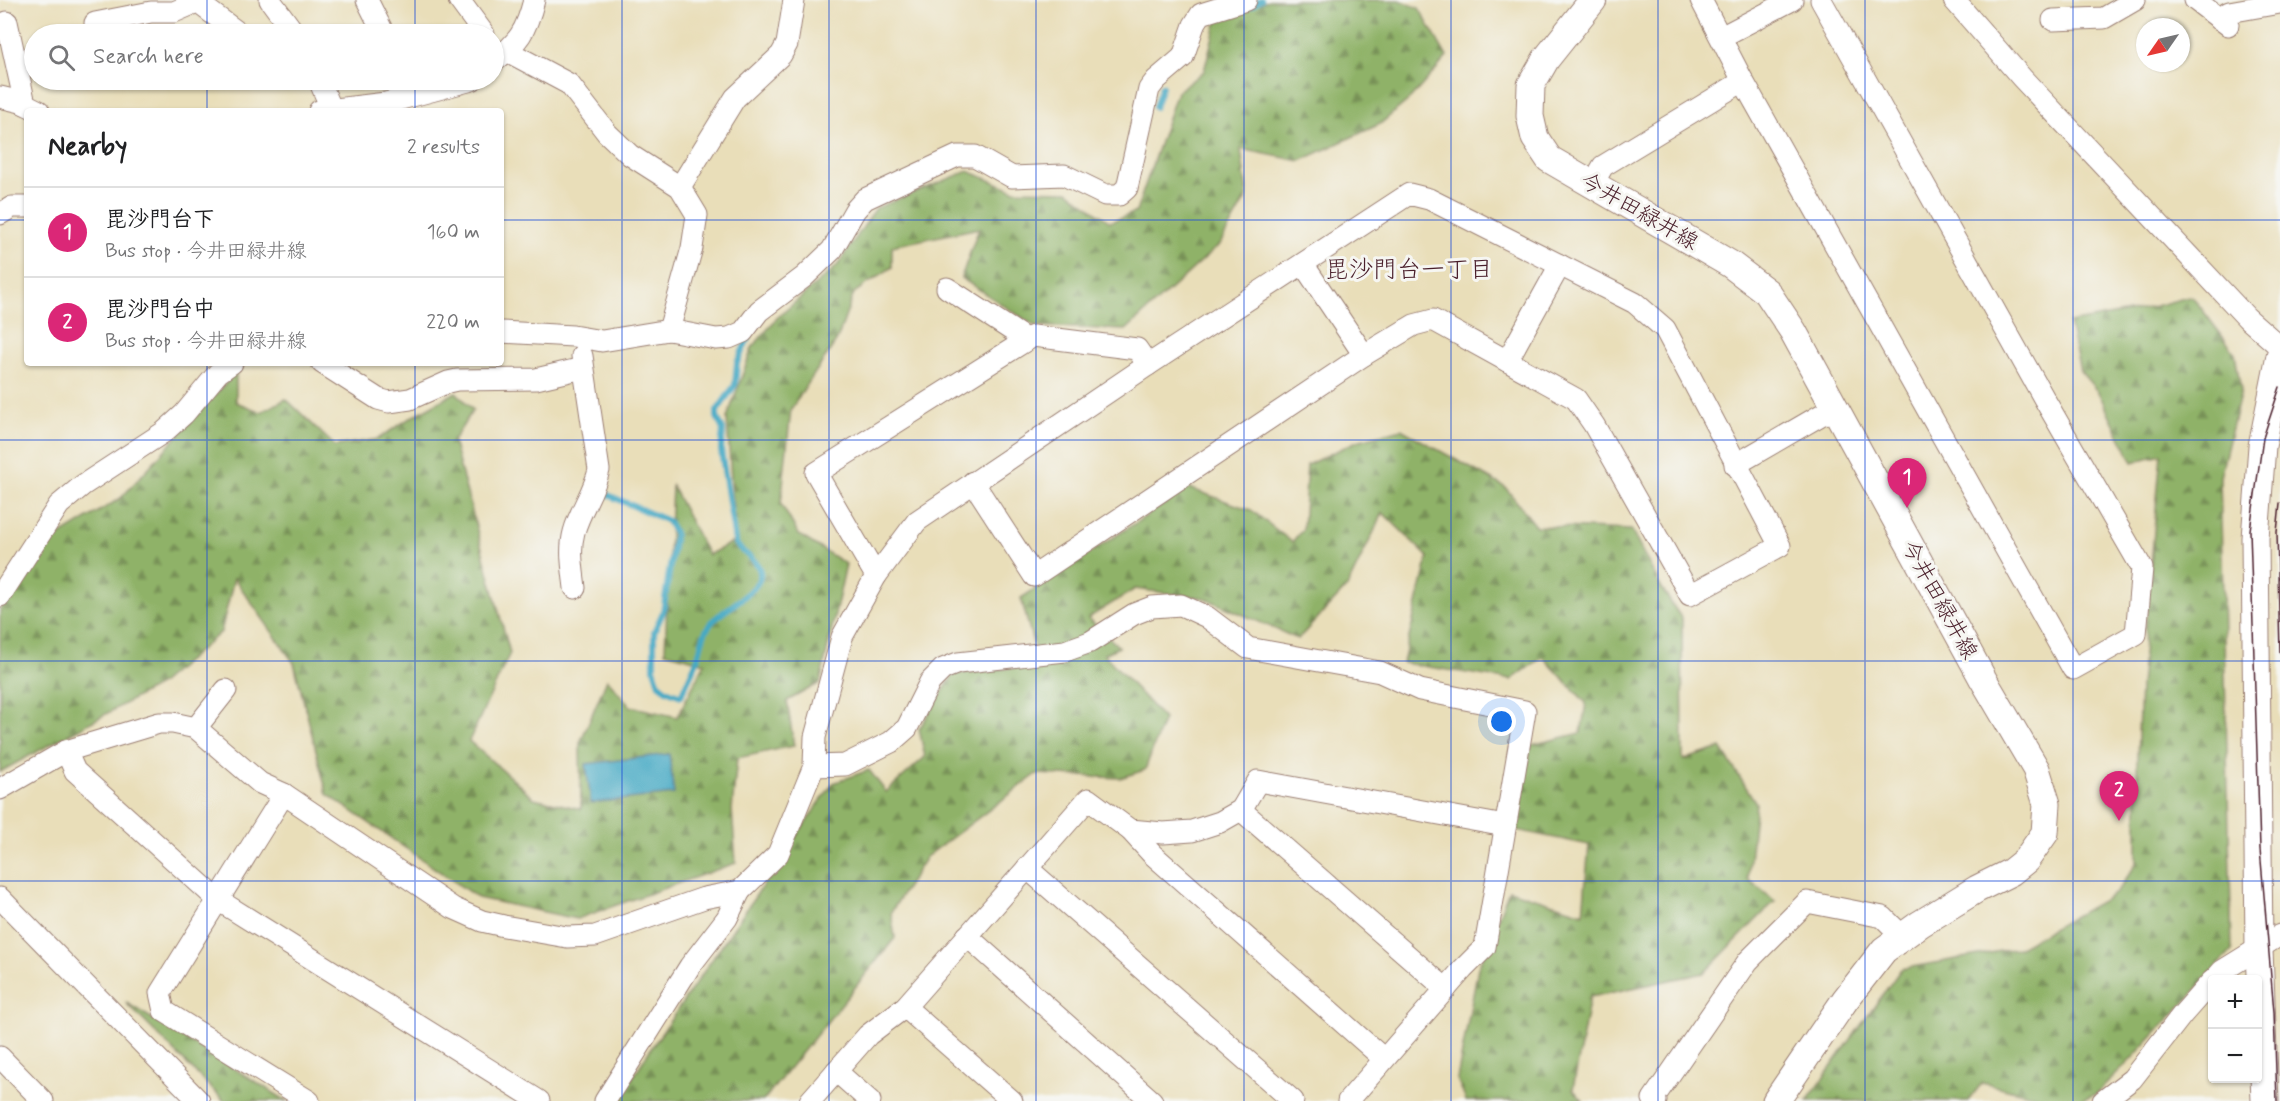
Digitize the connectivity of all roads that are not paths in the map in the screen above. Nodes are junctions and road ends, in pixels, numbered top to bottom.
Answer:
1 (270, 0) edge
2 (367, 0) edge
3 (459, 0) edge
4 (534, 0) edge
5 (794, 0) edge
6 (1246, 0) edge
7 (1593, 0) edge
8 (1701, 0) edge
9 (1792, 0) edge
10 (1821, 0) edge
11 (1954, 0) edge
12 (2134, 0) edge
13 (2195, 0) edge
14 (2280, 3) edge
15 (2060, 13) edge
16 (7, 22) dead end
17 (95, 23) dead end
18 (227, 24) edge
19 (285, 24) edge
20 (379, 24) edge
21 (477, 24) edge
22 (1721, 37) junction
23 (504, 51) edge
24 (504, 57) edge
25 (24, 80) edge
26 (1743, 81) junction
27 (27, 90) edge
28 (321, 90) edge
29 (406, 90) edge
30 (0, 97) edge
31 (32, 108) edge
32 (325, 108) edge
33 (369, 108) edge
34 (1592, 185) junction
35 (680, 187) junction
36 (24, 207) edge
37 (0, 213) edge
38 (1303, 264) junction
39 (1560, 266) junction
40 (947, 288) dead end
41 (669, 330) junction
42 (504, 332) edge
43 (580, 337) junction
44 (1027, 340) junction
45 (2280, 347) edge
46 (1364, 355) junction
47 (2280, 356) edge
48 (1507, 361) junction
49 (1148, 365) junction
50 (228, 366) edge
51 (327, 366) edge
52 (583, 368) junction
53 (1833, 408) junction
54 (1735, 465) junction
55 (973, 482) junction
56 (876, 576) junction
57 (575, 588) dead end
58 (0, 596) edge
59 (226, 690) dead end
60 (196, 728) junction
61 (66, 751) junction
62 (814, 766) junction
63 (0, 789) edge
64 (284, 794) junction
65 (1241, 810) junction
66 (1506, 826) junction
67 (1130, 830) junction
68 (1027, 868) junction
69 (740, 891) junction
70 (0, 898) edge
71 (218, 900) junction
72 (967, 936) junction
73 (1903, 937) junction
74 (2270, 942) edge
75 (2218, 975) edge
76 (2208, 986) edge
77 (1446, 989) junction
78 (905, 1007) junction
79 (0, 1058) edge
80 (1384, 1059) junction
81 (836, 1071) junction
82 (187, 1097) edge
83 (43, 1101) edge
84 (309, 1101) edge
85 (539, 1101) edge
86 (605, 1101) edge
87 (810, 1101) edge
88 (870, 1101) edge
89 (1012, 1101) edge
90 (1152, 1101) edge
91 (1293, 1101) edge
92 (1348, 1101) edge
93 (1656, 1101) edge
94 (1776, 1101) edge
95 (2103, 1101) edge
96 (2265, 1101) edge

1 - 19 street
2 - 20 street
3 - 21 street
4 - 23 street
5 - 35 street
6 - 41 street
7 - 34 main road, 今井田緑井線
8 - 22 street
9 - 22 street
10 - 26 street
11 - 45 street
12 - 15 street
13 - 14 street
16 - 25 street
17 - 18 street
22 - 26 street
24 - 35 street
26 - 34 street
27 - 31 street
28 - 32 street
29 - 33 street
30 - 31 street
34 - 53 main road, 今井田緑井線
35 - 41 street
36 - 37 street
38 - 39 street
38 - 46 street
38 - 49 street
39 - 48 street
39 - 54 street
40 - 44 street
41 - 43 street
42 - 43 street
43 - 52 street
44 - 49 street
44 - 56 street
46 - 48 street
46 - 55 street
47 - 74 main road
48 - 54 street
49 - 55 street
50 - 58 street
51 - 52 street
52 - 57 street
53 - 54 street
53 - 73 main road, 今井田緑井線
55 - 56 street
56 - 62 street
59 - 60 street
60 - 61 street
60 - 64 street
61 - 63 street
61 - 71 street
62 - 66 street
62 - 69 street
64 - 69 street
64 - 71 street
65 - 66 street
65 - 67 street
65 - 77 street
66 - 77 street
67 - 68 street
67 - 80 street
68 - 72 street
68 - 91 street
69 - 86 street
70 - 82 street
71 - 84 street
71 - 85 street
72 - 78 street
72 - 90 street
73 - 93 street
73 - 94 main road, 今井田緑井線
74 - 75 street
74 - 96 main road
76 - 95 street
77 - 80 street
78 - 81 street
78 - 89 street
79 - 83 street
80 - 92 street
81 - 87 street
81 - 88 street

